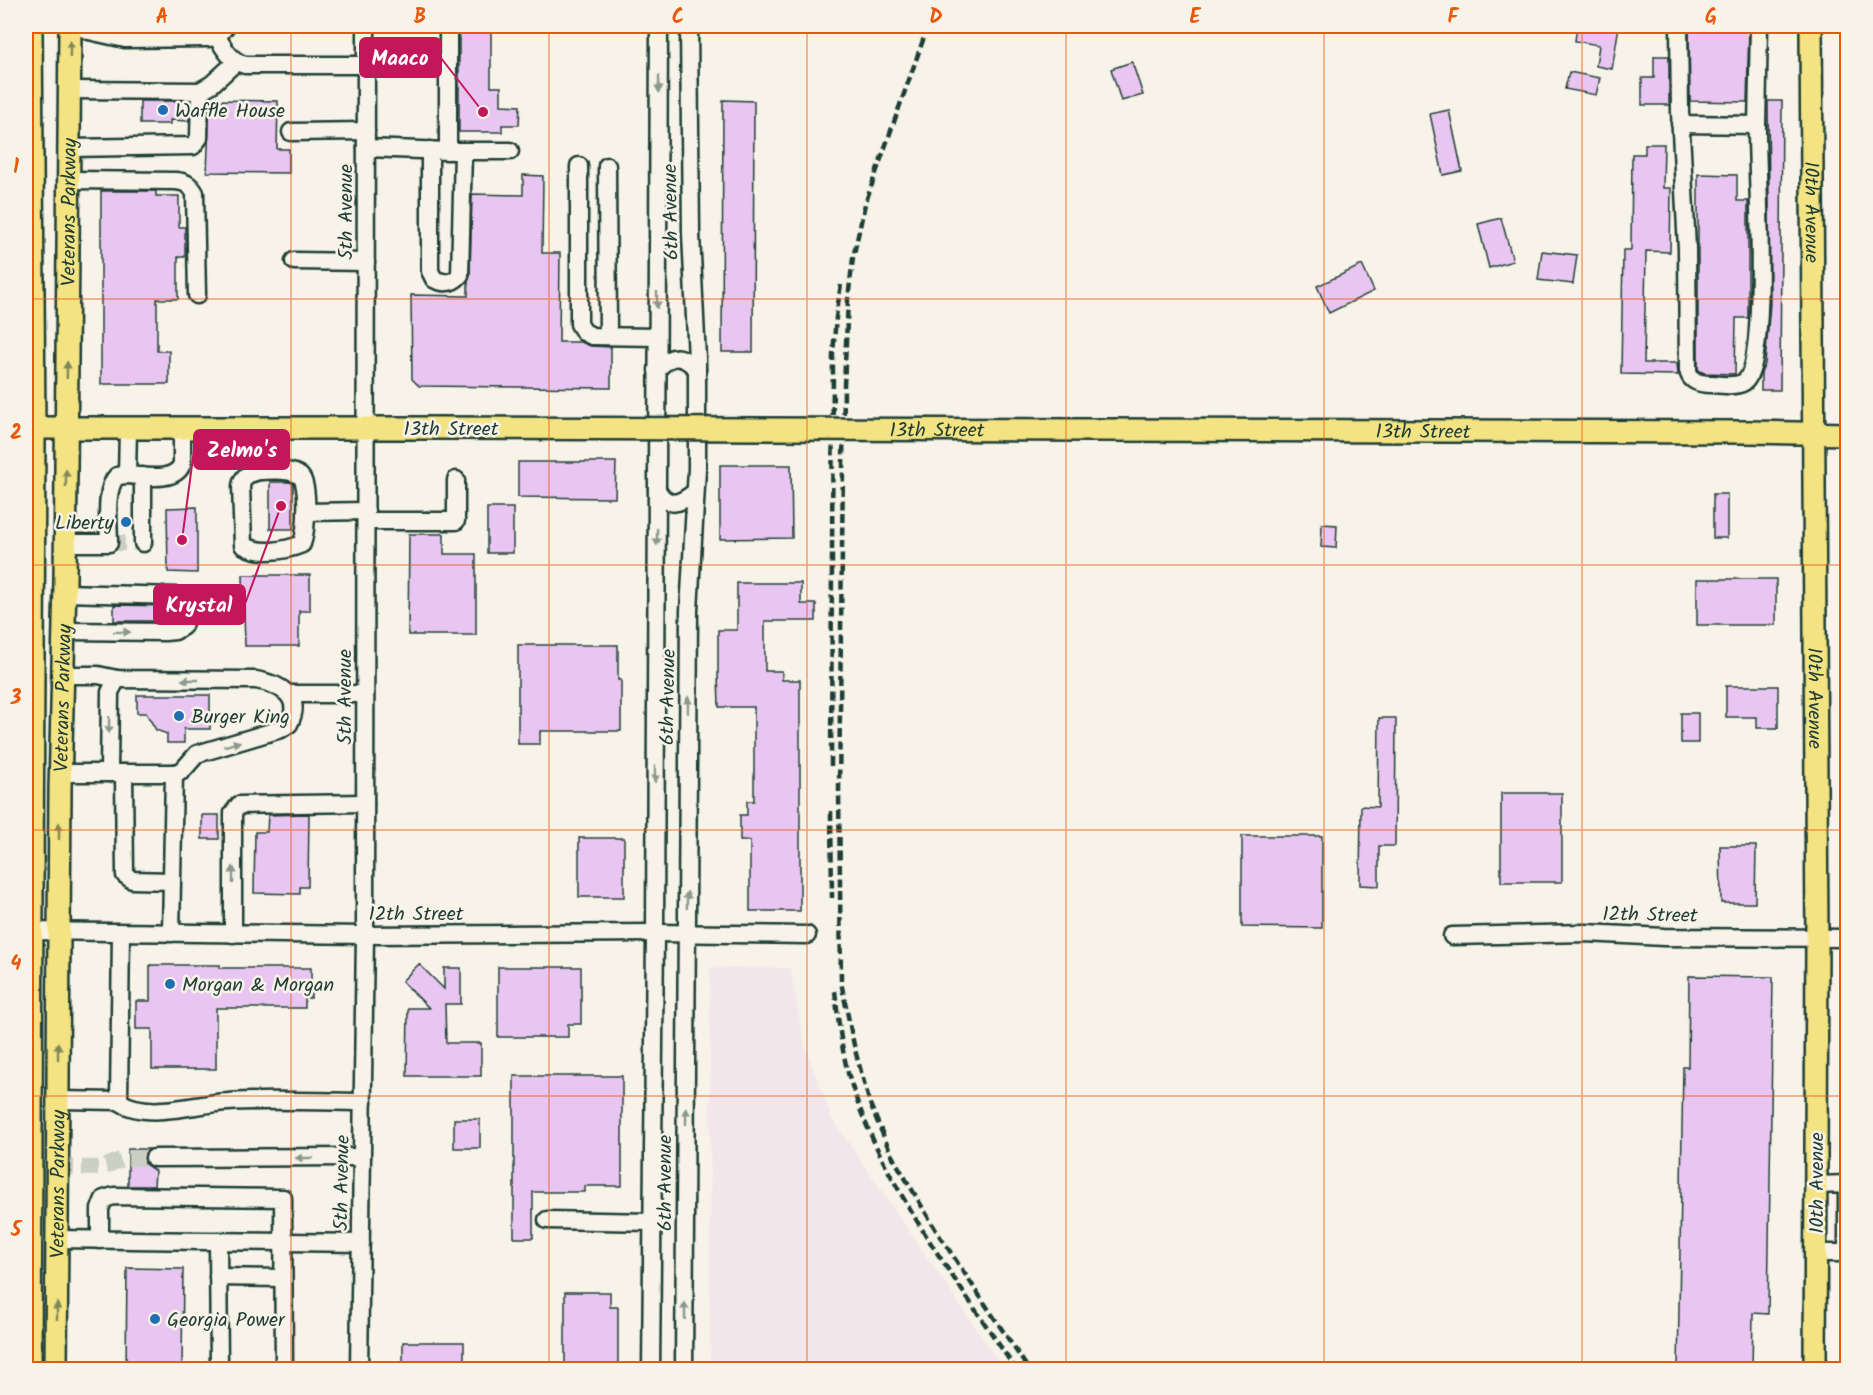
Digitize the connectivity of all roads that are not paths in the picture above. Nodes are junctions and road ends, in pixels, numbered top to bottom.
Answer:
1 (31, 26) edge
2 (70, 26) edge
3 (79, 26) edge
4 (366, 26) edge
5 (448, 26) edge
6 (659, 26) edge
7 (689, 26) edge
8 (1679, 26) edge
9 (1759, 26) edge
10 (1811, 26) edge
11 (117, 31) edge
12 (221, 31) edge
13 (236, 62) junction
14 (366, 65) junction
15 (69, 90) junction
16 (200, 91) junction
17 (1680, 124) junction
18 (1757, 125) junction
19 (291, 132) dead end
20 (366, 139) junction
21 (69, 148) junction
22 (430, 150) junction
23 (455, 151) junction
24 (510, 151) dead end
25 (579, 166) dead end
26 (606, 166) dead end
27 (69, 180) junction
28 (29, 212) edge
29 (294, 261) dead end
30 (366, 262) junction
31 (197, 295) dead end
32 (29, 297) edge
33 (29, 332) edge
34 (608, 336) junction
35 (657, 337) junction
36 (697, 369) junction
37 (657, 370) junction
38 (30, 428) edge
39 (66, 428) junction
40 (128, 428) junction
41 (182, 428) junction
42 (259, 428) junction
43 (366, 428) junction
44 (1814, 434) junction
45 (1848, 434) edge
46 (259, 471) junction
47 (135, 476) junction
48 (456, 480) dead end
49 (657, 490) junction
50 (695, 492) junction
51 (306, 512) junction
52 (366, 516) junction
53 (65, 543) junction
54 (143, 543) dead end
55 (64, 594) junction
56 (63, 631) junction
57 (29, 635) edge
58 (63, 675) junction
59 (117, 679) junction
60 (29, 692) edge
61 (289, 694) junction
62 (365, 694) junction
63 (178, 772) junction
64 (60, 773) junction
65 (116, 773) junction
66 (365, 803) junction
67 (29, 821) edge
68 (172, 881) junction
69 (29, 931) edge
70 (59, 931) junction
71 (122, 933) junction
72 (171, 933) junction
73 (655, 933) junction
74 (686, 933) junction
75 (233, 934) junction
76 (365, 935) junction
77 (807, 935) dead end
78 (1452, 936) dead end
79 (1817, 936) junction
80 (1848, 938) edge
81 (29, 1098) edge
82 (58, 1100) junction
83 (119, 1101) junction
84 (363, 1102) junction
85 (29, 1127) edge
86 (362, 1157) junction
87 (154, 1158) tunnel mouth
88 (1816, 1185) junction
89 (547, 1220) dead end
90 (653, 1222) junction
91 (57, 1239) junction
92 (100, 1240) junction
93 (218, 1241) junction
94 (283, 1242) junction
95 (361, 1243) junction
96 (1815, 1253) junction
97 (1847, 1253) edge
98 (218, 1277) junction
99 (283, 1278) junction
100 (30, 1370) edge
101 (56, 1370) edge
102 (219, 1370) edge
103 (284, 1370) edge
104 (359, 1370) edge
105 (651, 1370) edge
106 (684, 1370) edge
107 (1815, 1370) edge

1 - 28 main road, Veterans Parkway
15 -> 2 main road, Veterans Parkway
3 - 11 street
4 - 14 street, 5th Avenue
5 - 23 street
6 -> 35 street, 6th Avenue
7 - 36 street, 6th Avenue
8 - 17 street
9 - 18 street
10 - 44 main road, 10th Avenue
11 - 12 street
12 - 13 street
13 - 14 street
13 - 16 street
14 - 20 street, 5th Avenue
15 - 16 street
15 - 21 main road, Veterans Parkway
16 - 21 street
17 - 18 street
17 - 18 street
19 - 20 street
20 - 22 street
20 - 30 street, 5th Avenue
21 - 27 main road, Veterans Parkway
22 - 23 street
22 - 23 street
23 - 24 street
25 - 34 street
26 - 34 street
27 - 31 street
39 -> 27 main road, Veterans Parkway
28 - 32 main road, Veterans Parkway
29 - 30 street
30 - 43 street, 5th Avenue
32 - 33 main road, Veterans Parkway
33 - 38 main road, Veterans Parkway
34 - 35 street
35 - 37 street, 6th Avenue
36 - 37 street
36 - 50 street, 6th Avenue
37 - 49 street, 6th Avenue
38 - 39 main road, 13th Street
38 - 57 main road, Veterans Parkway
39 - 40 main road, 13th Street
53 -> 39 main road, Veterans Parkway
40 - 41 main road, 13th Street
40 - 47 street
41 - 42 main road, 13th Street
41 - 47 street
42 - 43 main road, 13th Street
42 - 46 street
43 - 44 main road, 13th Street, bridge
43 - 52 street, 5th Avenue
44 - 45 main road, 13th Street
44 - 79 main road, 10th Avenue
46 - 51 street
46 - 51 street
47 - 53 street
47 - 54 street
48 - 52 street
49 - 50 street
49 -> 73 street, 6th Avenue
74 -> 50 street, 6th Avenue
51 - 52 street
52 - 62 street, 5th Avenue
53 - 55 main road, Veterans Parkway
55 - 56 main road, Veterans Parkway
56 -> 55 street
56 - 58 main road, Veterans Parkway
57 - 60 main road, Veterans Parkway
58 - 59 street
58 - 64 main road, Veterans Parkway
61 -> 59 street
59 -> 65 street
60 - 67 main road, Veterans Parkway
61 - 62 street
63 -> 61 street
62 - 66 street, 5th Avenue
63 - 65 street
63 - 68 street
64 - 65 street
70 -> 64 main road, Veterans Parkway
65 - 68 street
75 -> 66 street
66 - 76 street, 5th Avenue
67 - 69 main road, Veterans Parkway
68 - 72 street
69 - 70 street, 12th Street
69 - 81 main road, Veterans Parkway
70 - 71 street, 12th Street
82 -> 70 main road, Veterans Parkway
71 - 72 street, 12th Street
71 - 83 street
72 - 75 street, 12th Street
73 - 74 street, 12th Street
73 - 76 street, 12th Street
73 - 90 street, 6th Avenue
74 - 77 street, 12th Street
106 -> 74 street, 6th Avenue
75 - 76 street, 12th Street
76 - 84 street, 5th Avenue
78 - 79 street, 12th Street
79 - 80 street, 12th Street
79 - 88 main road, 10th Avenue
81 - 85 main road, Veterans Parkway
82 - 83 street
82 - 91 main road, Veterans Parkway
83 - 84 street
84 - 86 street, 5th Avenue
85 - 100 main road, Veterans Parkway
86 -> 87 street
86 - 95 street, 5th Avenue
88 - 96 main road, 10th Avenue
88 - 97 street
89 - 90 street
90 - 105 street, 6th Avenue
91 - 92 street
101 -> 91 main road, Veterans Parkway
92 - 93 street
92 - 94 street
93 - 94 street
93 - 98 street
94 - 95 street
94 - 99 street
95 - 104 street, 5th Avenue
96 - 97 street
96 - 107 main road, 10th Avenue
98 - 99 street
98 - 102 street
99 - 103 street

